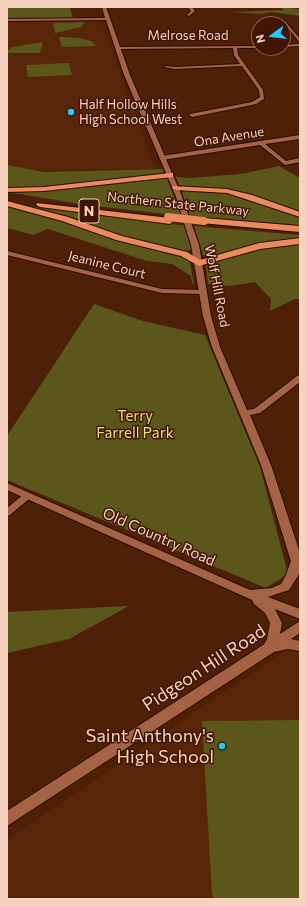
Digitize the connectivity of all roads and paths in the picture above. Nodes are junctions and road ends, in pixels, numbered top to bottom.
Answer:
1 (104, 7) edge
2 (190, 7) edge
3 (189, 15) dead end
4 (107, 19) junction
5 (7, 20) edge
6 (291, 31) edge
7 (300, 42) edge
8 (235, 47) junction
9 (251, 47) edge
10 (118, 48) junction
11 (243, 65) junction
12 (166, 67) dead end
13 (192, 115) dead end
14 (300, 137) edge
15 (261, 143) junction
16 (162, 158) junction
17 (300, 160) edge
18 (170, 175) junction
19 (176, 188) junction
20 (7, 190) edge
21 (7, 193) edge
22 (7, 202) edge
23 (300, 215) edge
24 (169, 219) junction
25 (206, 223) junction
26 (300, 229) edge
27 (300, 233) edge
28 (300, 241) edge
29 (173, 251) junction
30 (197, 252) junction
31 (7, 253) edge
32 (199, 263) junction
33 (203, 292) junction
34 (300, 378) edge
35 (244, 413) junction
36 (7, 486) edge
37 (27, 496) junction
38 (7, 513) edge
39 (297, 558) junction
40 (300, 571) edge
41 (248, 594) junction
42 (300, 614) edge
43 (300, 626) edge
44 (300, 646) edge
45 (267, 650) junction
46 (7, 819) edge

1 - 4 street, Wolf Hill Road
2 - 3 street
4 - 5 street
4 - 10 street, Wolf Hill Road
6 - 7 street
8 - 9 street, Melrose Road
8 - 10 street, Melrose Road
8 - 11 street
10 - 16 street, Wolf Hill Road
11 - 12 street
11 - 13 street
14 - 15 street, Ona Avenue
15 - 16 street, Ona Avenue
15 - 17 street
16 - 18 street, Wolf Hill Road
18 - 19 street, Wolf Hill Road
18 - 20 highway
19 - 23 highway
19 - 30 street, Wolf Hill Road
21 - 24 highway, Northern State Parkway / N
22 - 24 highway, Northern State Parkway / N
22 - 29 highway
24 - 25 highway, Northern State Parkway / N
25 - 26 highway, Northern State Parkway / N
25 - 27 highway, Northern State Parkway / N
28 - 32 highway
29 - 30 highway
29 - 32 highway
30 - 32 street, Wolf Hill Road
31 - 33 street, Jeanine Court
32 - 33 street, Wolf Hill Road
33 - 35 street, Wolf Hill Road
34 - 35 street
35 - 39 street, Wolf Hill Road
36 - 37 street, Old Country Road
37 - 38 street
37 - 41 street, Old Country Road
39 - 40 street, Wolf Hill Road
39 - 41 street
41 - 42 street, Old Country Road
41 - 45 street
43 - 45 street, Pidgeon Hill Road
44 - 45 street
45 - 46 street, Pidgeon Hill Road

